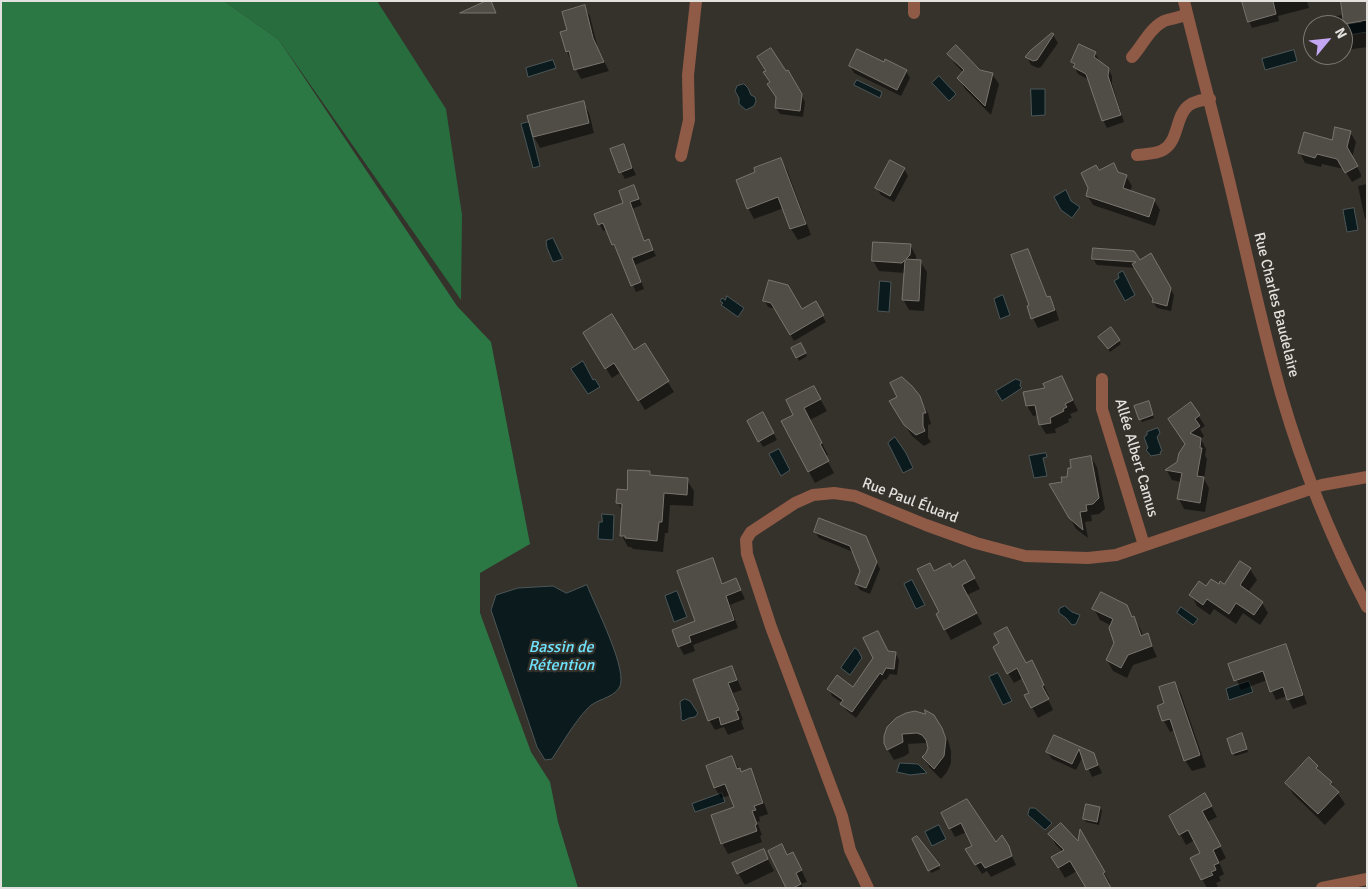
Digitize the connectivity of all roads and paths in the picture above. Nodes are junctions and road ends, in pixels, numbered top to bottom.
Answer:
1 (696, 1) edge
2 (1184, 1) edge
3 (1187, 14) junction
4 (1132, 57) dead end
5 (1210, 99) junction
6 (1137, 155) dead end
7 (681, 156) dead end
8 (1102, 379) dead end
9 (1367, 477) edge
10 (1314, 488) junction
11 (1144, 545) junction
12 (1367, 606) edge
13 (1367, 879) edge
14 (868, 888) edge
15 (1322, 888) edge

1 - 7 street
2 - 3 street, Rue Charles Baudelaire
3 - 4 street
3 - 5 street, Rue Charles Baudelaire
5 - 6 street
5 - 10 street, Rue Charles Baudelaire
8 - 11 street, Allée Albert Camus
9 - 10 street, Rue Paul Éluard
10 - 11 street, Rue Paul Éluard
10 - 12 street, Rue Charles Baudelaire
11 - 14 street, Rue Paul Éluard
13 - 15 street

